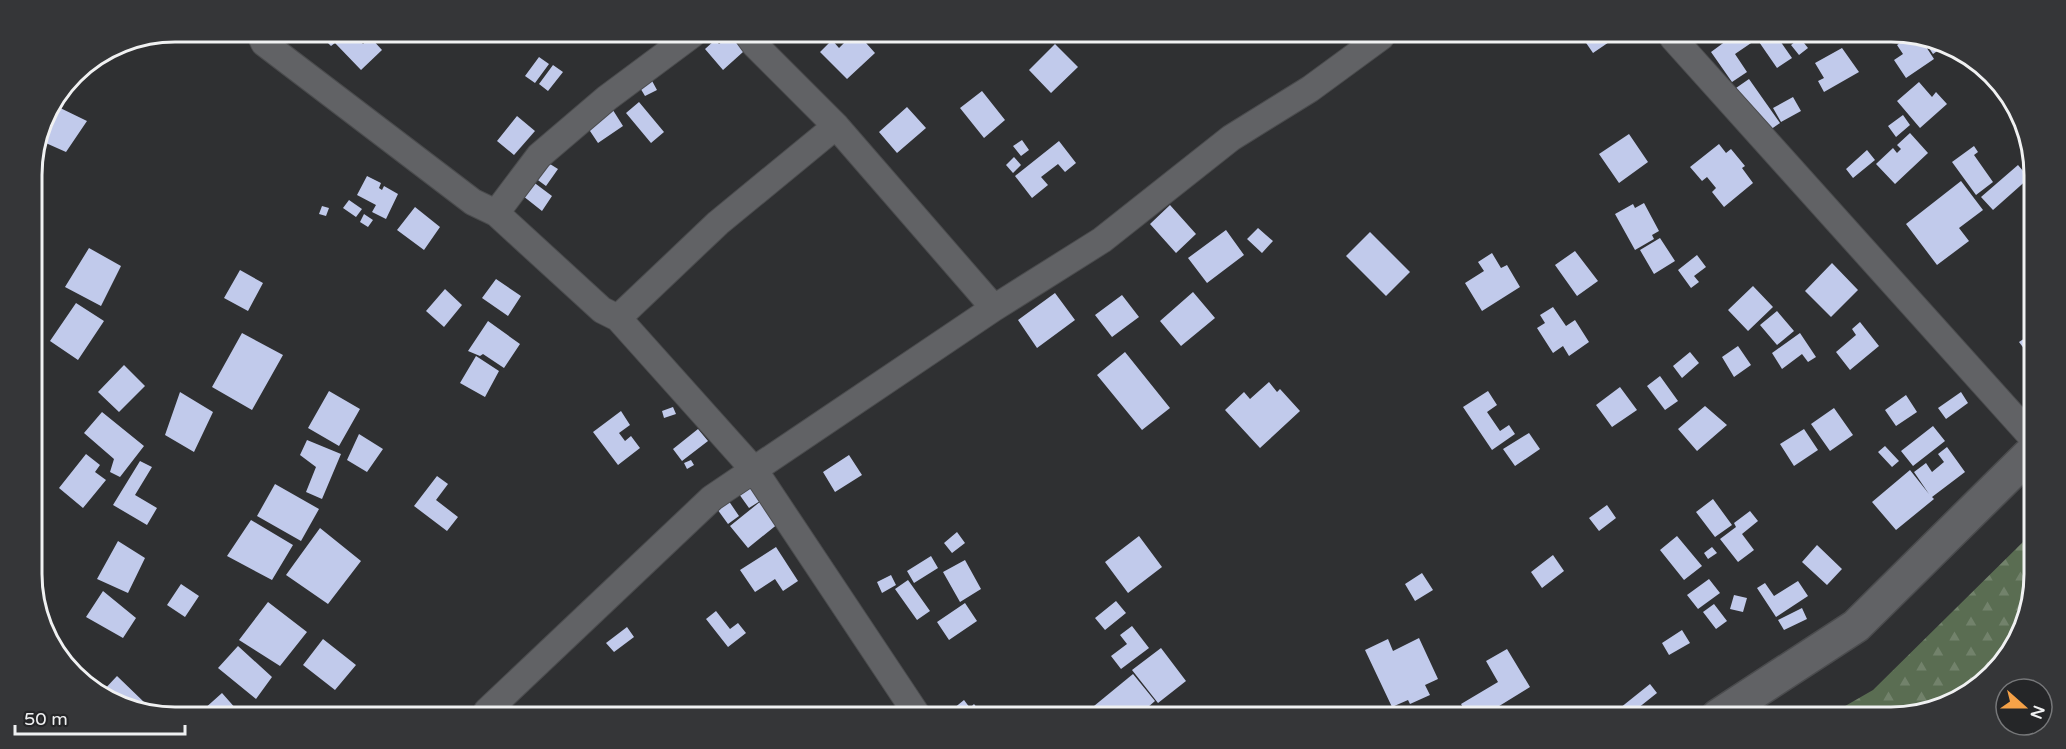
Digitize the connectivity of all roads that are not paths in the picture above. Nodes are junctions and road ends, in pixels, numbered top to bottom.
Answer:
1 (264, 42) edge
2 (682, 42) edge
3 (761, 42) edge
4 (1374, 42) edge
5 (1677, 42) edge
6 (837, 126) junction
7 (496, 213) junction
8 (994, 308) junction
9 (618, 318) junction
10 (2024, 427) edge
11 (2024, 460) edge
12 (755, 471) junction
13 (491, 707) edge
14 (912, 707) edge
15 (1732, 707) edge

1 - 7 street
2 - 7 street
3 - 6 street
4 - 8 street
5 - 10 street
6 - 8 street
6 - 9 street
7 - 9 street
8 - 12 street
9 - 12 street
11 - 15 street
12 - 13 street
12 - 14 street

